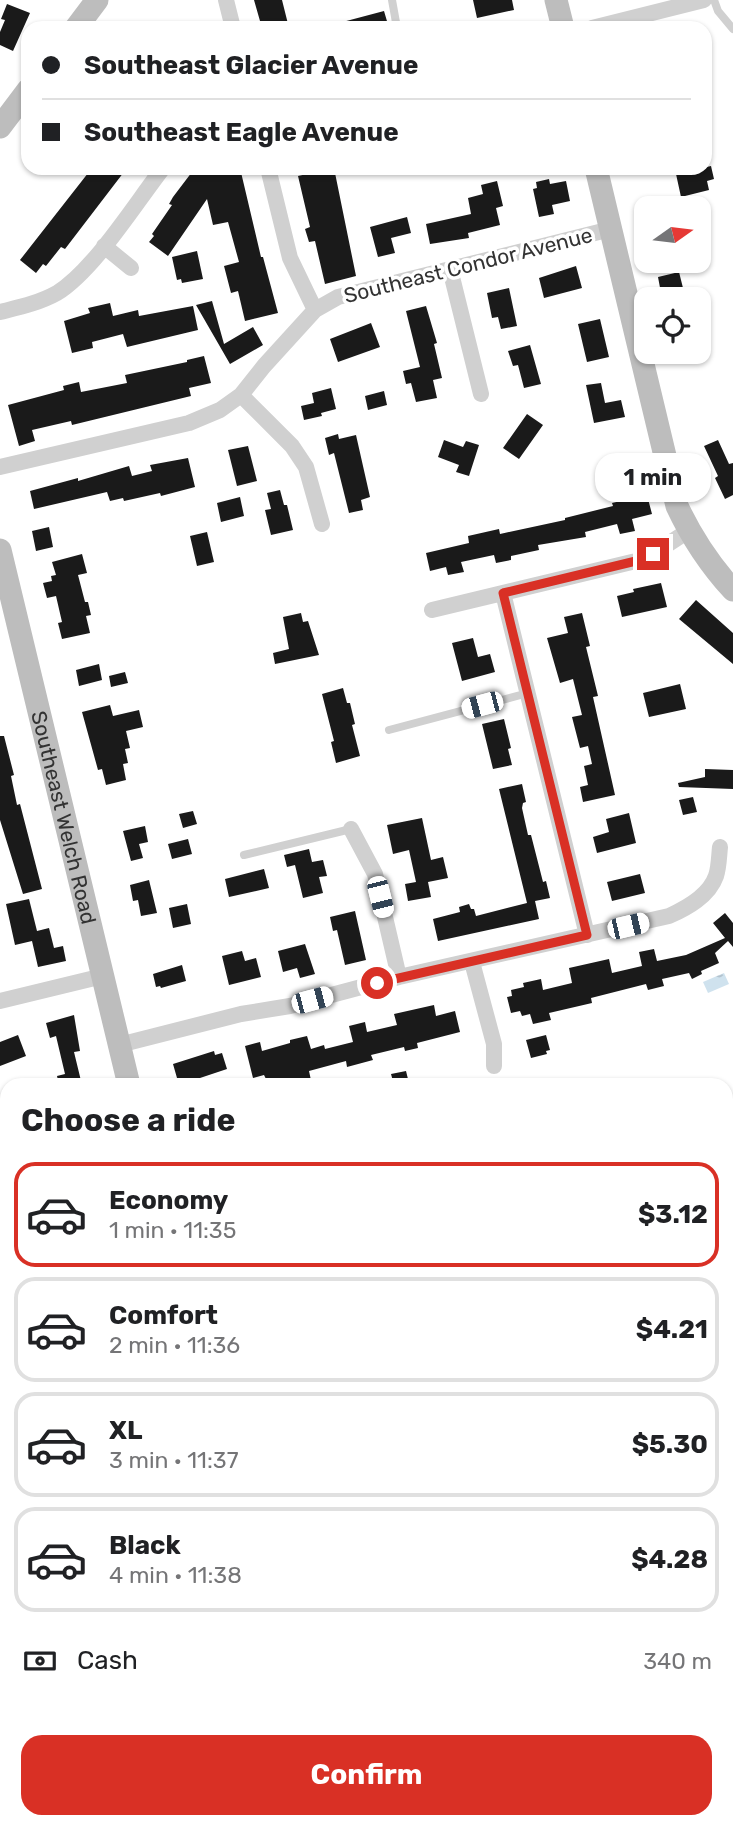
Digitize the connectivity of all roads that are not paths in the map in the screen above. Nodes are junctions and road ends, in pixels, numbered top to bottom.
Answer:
1 (97, 0) edge
2 (226, 0) edge
3 (392, 0) edge
4 (556, 0) edge
5 (705, 0) edge
6 (714, 0) edge
7 (80, 21) edge
8 (231, 21) edge
9 (396, 21) edge
10 (561, 21) edge
11 (620, 21) edge
12 (733, 29) edge
13 (21, 99) edge
14 (0, 127) edge
15 (158, 175) edge
16 (270, 175) edge
17 (598, 175) edge
18 (611, 229) junction
19 (104, 246) junction
20 (131, 268) dead end
21 (450, 269) junction
22 (315, 310) junction
23 (0, 312) edge
24 (481, 394) dead end
25 (241, 395) junction
26 (0, 467) edge
27 (322, 524) dead end
28 (688, 531) junction
29 (0, 550) edge
30 (733, 590) edge
31 (503, 593) junction
32 (432, 610) dead end
33 (528, 693) junction
34 (389, 730) dead end
35 (351, 829) joint
36 (720, 847) dead end
37 (244, 855) dead end
38 (587, 935) junction
39 (472, 962) junction
40 (103, 976) junction
41 (399, 977) junction
42 (0, 1001) edge
43 (120, 1045) junction
44 (494, 1066) dead end
45 (127, 1078) edge

1 - 7 street
2 - 8 street
3 - 9 lane
4 - 10 street
5 - 11 street
6 - 12 lane
13 - 14 street
15 - 19 street
16 - 22 street
17 - 18 street
18 - 21 street, Southeast Condor Avenue
18 - 28 street
19 - 20 street
19 - 23 street
21 - 22 street, Southeast Condor Avenue
21 - 24 street
22 - 25 street, Southeast Condor Avenue
25 - 26 street, Southeast Condor Avenue
25 - 27 street
28 - 30 street
28 - 31 street
29 - 40 street, Southeast Welch Road
31 - 32 street
31 - 33 street
33 - 34 lane
33 - 38 street
35 - 37 lane
35 - 41 street
36 - 38 street
38 - 39 street
39 - 41 street
39 - 44 street
40 - 42 street
40 - 43 street, Southeast Welch Road
41 - 43 street
43 - 45 street, Southeast Welch Road

